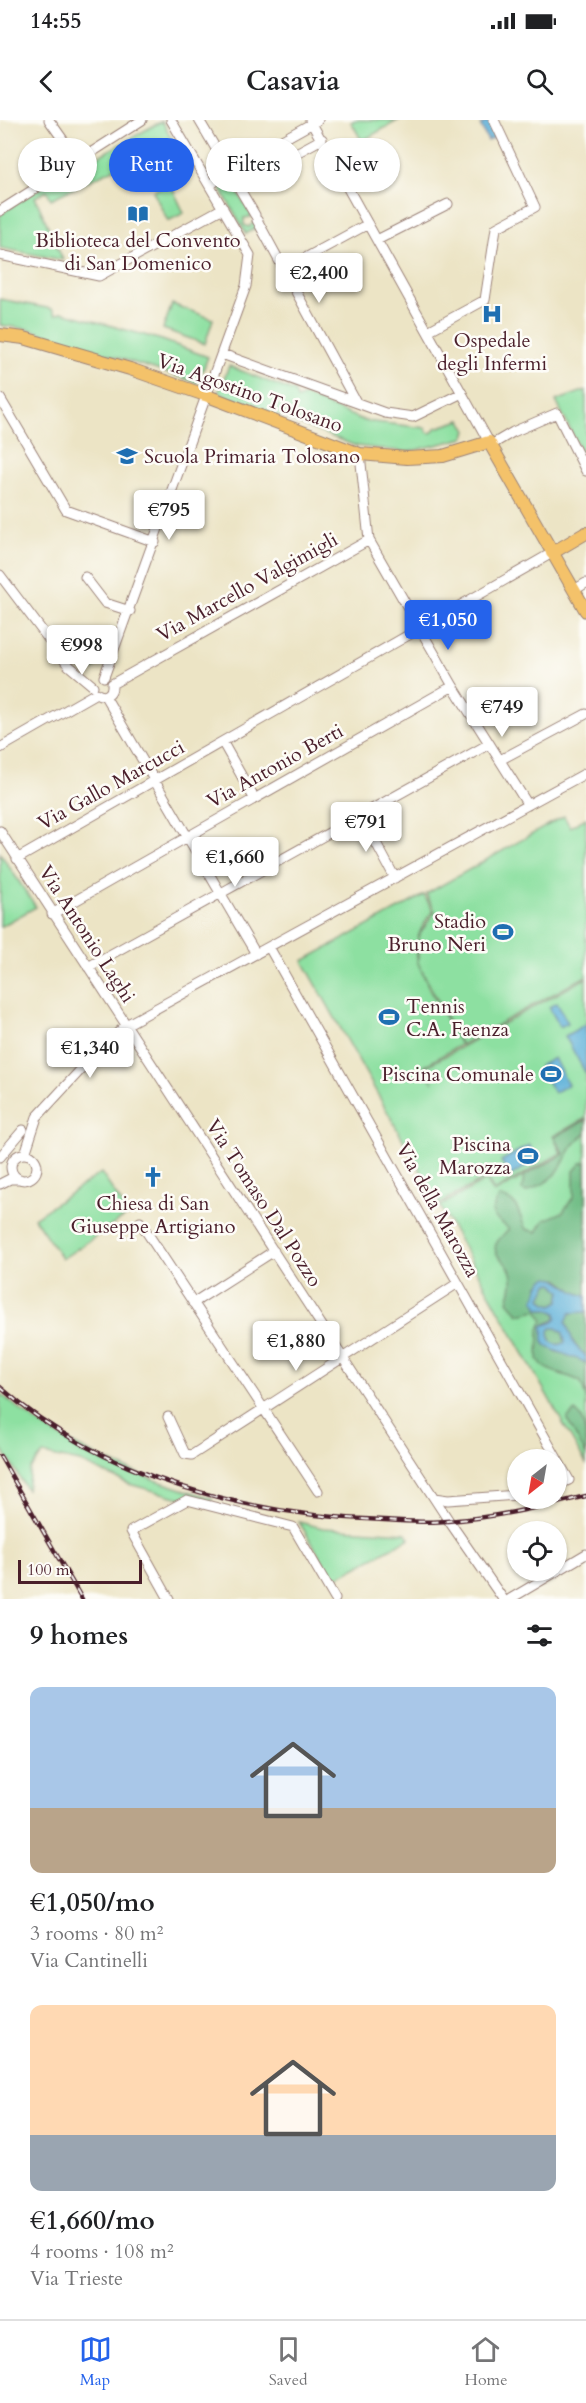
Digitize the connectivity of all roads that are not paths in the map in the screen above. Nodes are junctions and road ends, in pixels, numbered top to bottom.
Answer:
1 (49, 120) edge
2 (142, 120) edge
3 (171, 120) edge
4 (199, 120) edge
5 (494, 120) edge
6 (314, 121) edge
7 (62, 138) edge
8 (209, 138) edge
9 (285, 138) edge
10 (322, 138) edge
11 (97, 148) edge
12 (206, 177) edge
13 (29, 192) edge
14 (215, 192) edge
15 (241, 192) edge
16 (351, 192) edge
17 (448, 204) dead end
18 (223, 208) junction
19 (0, 211) edge
20 (368, 224) junction
21 (377, 240) junction
22 (0, 255) edge
23 (285, 269) junction
24 (428, 332) junction
25 (0, 335) edge
26 (222, 354) junction
27 (462, 393) junction
28 (205, 395) junction
29 (0, 398) edge
30 (356, 402) junction
31 (490, 444) junction
32 (360, 454) junction
33 (586, 471) edge
34 (586, 533) edge
35 (369, 540) junction
36 (155, 542) junction
37 (552, 553) junction
38 (0, 575) edge
39 (85, 577) dead end
40 (586, 583) edge
41 (574, 591) junction
42 (130, 611) junction
43 (586, 611) edge
44 (420, 630) junction
45 (104, 677) junction
46 (112, 684) junction
47 (453, 686) junction
48 (98, 692) junction
49 (586, 714) edge
50 (223, 743) junction
51 (489, 744) junction
52 (0, 748) edge
53 (500, 760) junction
54 (586, 773) edge
55 (156, 782) junction
56 (254, 798) junction
57 (528, 805) junction
58 (361, 815) junction
59 (0, 831) edge
60 (188, 835) junction
61 (17, 859) junction
62 (395, 878) junction
63 (222, 893) junction
64 (52, 914) junction
65 (269, 947) junction
66 (256, 954) junction
67 (88, 967) junction
68 (126, 1025) junction
69 (27, 1134) junction
70 (3, 1154) edge
71 (29, 1156) junction
72 (14, 1158) junction
73 (11, 1169) junction
74 (20, 1179) junction
75 (0, 1184) edge
76 (140, 1222) dead end
77 (274, 1251) junction
78 (458, 1282) junction
79 (193, 1303) junction
80 (343, 1358) junction
81 (263, 1409) junction
82 (168, 1417) dead end
83 (552, 1449) edge
84 (318, 1491) dead end
85 (507, 1496) edge
86 (434, 1498) junction
87 (586, 1554) edge
88 (169, 1599) edge
89 (335, 1599) edge
90 (503, 1599) edge
91 (510, 1599) edge

1 - 7 street
2 - 11 street
3 - 12 street
4 - 8 street
5 - 24 street
6 - 9 street
6 - 10 street
13 - 19 street
14 - 18 street
15 - 23 street
16 - 20 street
17 - 21 street
18 - 22 street
18 - 26 street
20 - 21 street
20 - 23 street
21 - 24 street
23 - 30 street
24 - 27 street
25 - 28 main road, Via Agostino Tolosano
26 - 28 street
26 - 30 street
27 - 30 street
27 - 31 street
28 - 32 main road, Via Agostino Tolosano
28 - 36 street
29 - 36 street
31 - 32 main road, Via Agostino Tolosano
31 - 33 street
31 - 37 main road
32 - 35 street
34 - 37 main road
35 - 44 street
35 - 46 street, Via Marcello Valgimigli
36 - 42 street
37 - 41 main road
37 - 44 street, Via Gallo Marcucci
38 - 48 street
39 - 42 street
40 - 41 street
41 - 43 main road
42 - 45 street
44 - 47 street
44 - 50 street, Via Gallo Marcucci
45 - 46 street
45 - 48 street
46 - 48 street
47 - 51 street
47 - 56 street, Via Antonio Berti
48 - 52 street
48 - 55 street
49 - 53 street
50 - 55 street, Via Gallo Marcucci
50 - 56 street
51 - 53 street
51 - 58 street
53 - 57 street
54 - 57 street
55 - 60 street
55 - 61 street, Via Gallo Marcucci
56 - 60 street, Via Antonio Berti
57 - 62 street
58 - 62 street
58 - 63 street
59 - 61 street, Via Antonio Laghi
60 - 63 street
60 - 64 street, Via Antonio Berti
61 - 64 street, Via Antonio Laghi
62 - 65 street
63 - 66 street
63 - 67 street
64 - 67 street, Via Antonio Laghi
65 - 66 street
65 - 78 street, Via della Marozza
66 - 68 street
67 - 68 street, Via Antonio Laghi
68 - 69 street
68 - 77 street, Via Tomaso Dal Pozzo
69 - 70 street
69 - 71 street
70 - 72 street
71 - 72 street
71 - 74 street
72 - 73 street
73 - 74 street
73 - 75 street
74 - 75 street
76 - 79 street
77 - 79 street
77 - 80 street, Via Tomaso Dal Pozzo
78 - 80 street
78 - 83 street, Via della Marozza
79 - 81 street
80 - 81 street
80 - 86 street, Via Tomaso Dal Pozzo
81 - 82 street
81 - 84 street
85 - 86 street
86 - 90 street, Via Tomaso Dal Pozzo
87 - 91 street
88 - 89 street

